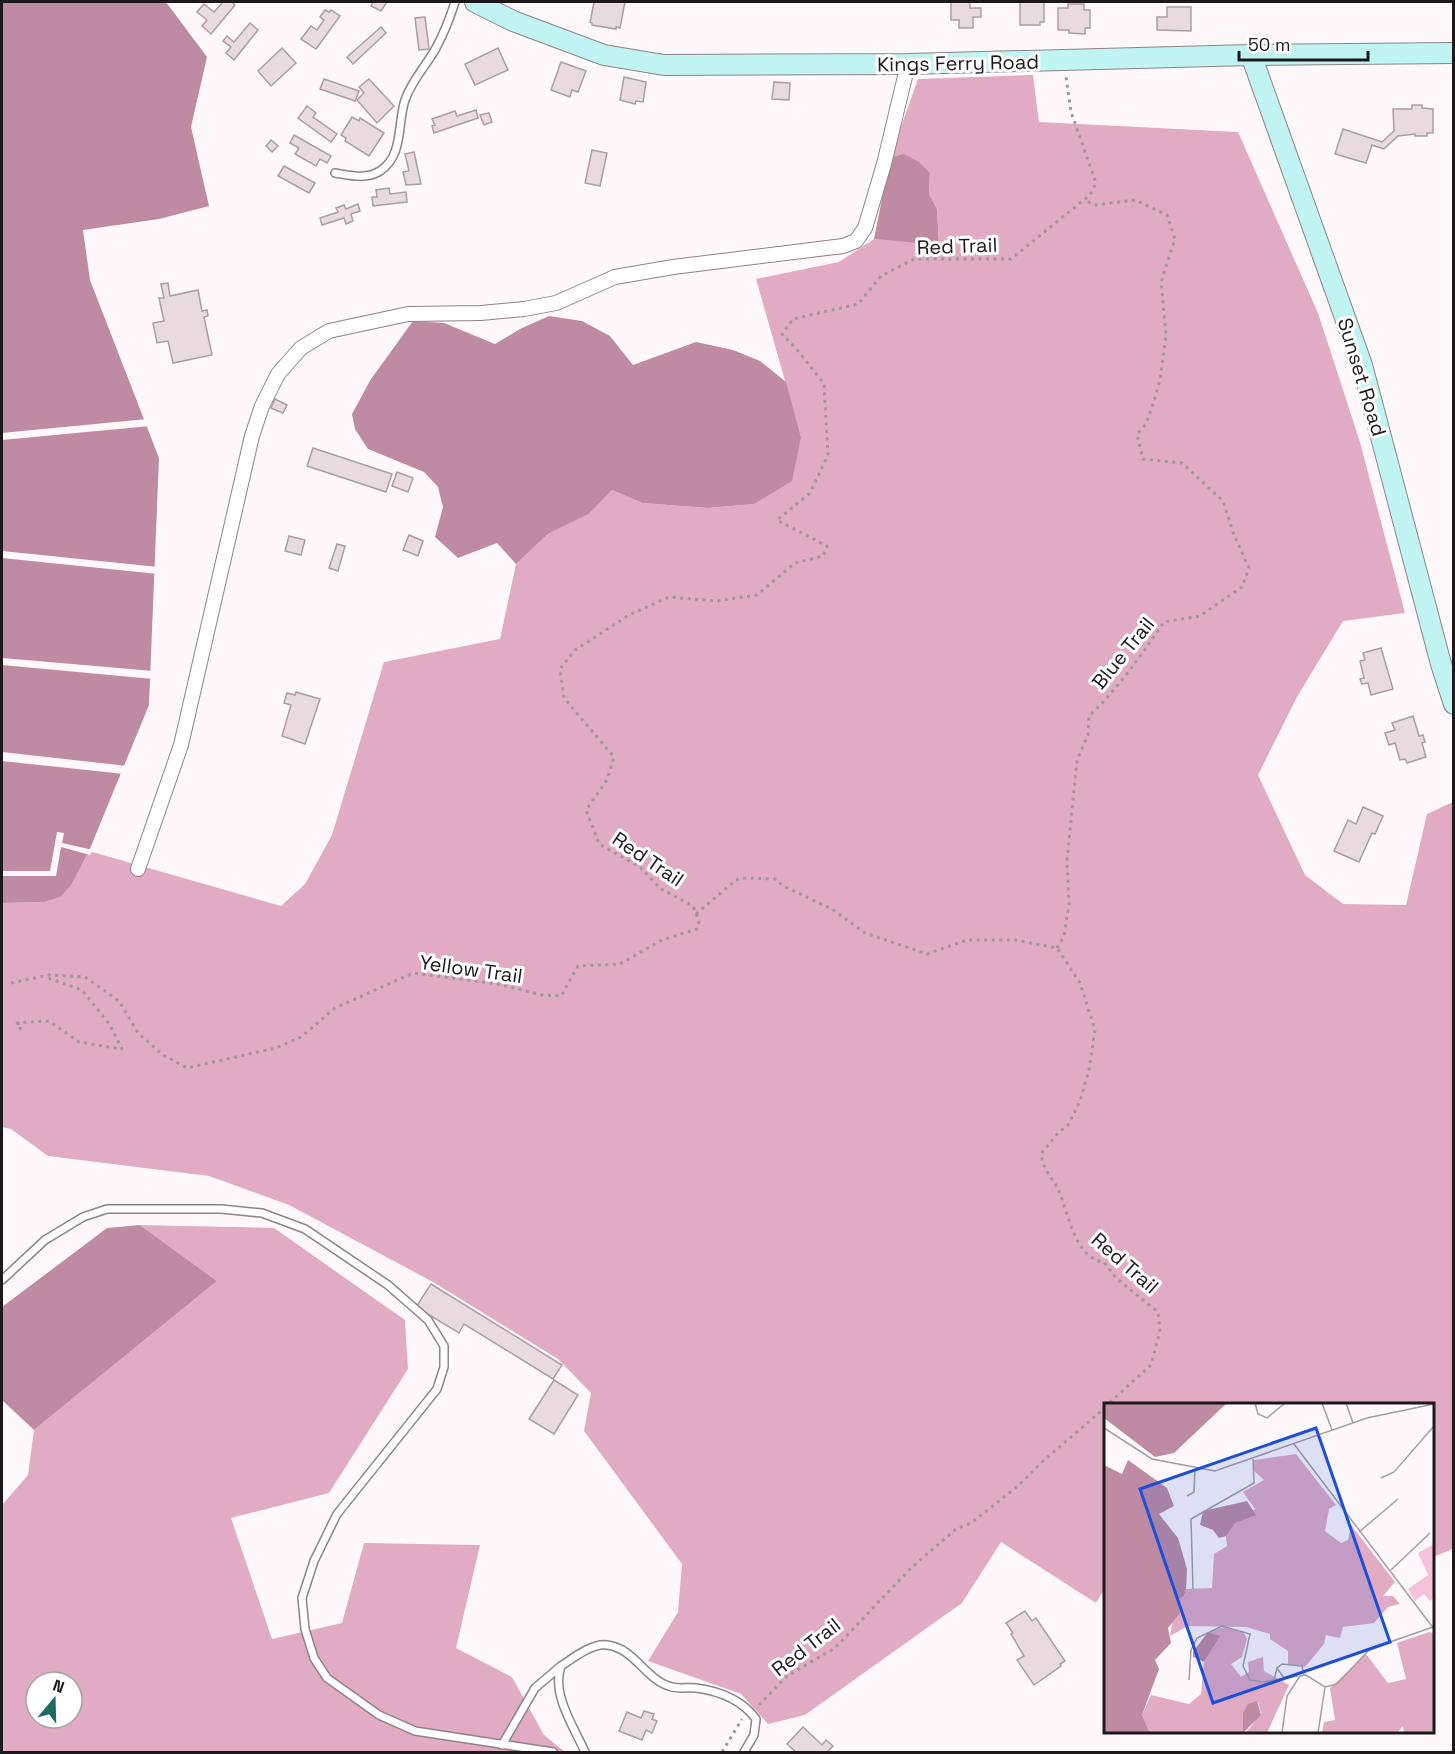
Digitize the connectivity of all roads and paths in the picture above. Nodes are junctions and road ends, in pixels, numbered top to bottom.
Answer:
1 (455, 2) edge
2 (475, 2) edge
3 (1454, 54) edge
4 (1251, 55) junction
5 (1064, 60) junction
6 (908, 64) junction
7 (334, 172) dead end
8 (1084, 200) junction
9 (1454, 704) edge
10 (138, 869) dead end
11 (696, 914) junction
12 (1058, 948) junction
13 (43, 977) junction
14 (11, 983) dead end
15 (20, 1030) dead end
16 (2, 1280) edge
17 (1110, 1403) edge
18 (1104, 1409) edge
19 (561, 1666) junction
20 (751, 1712) junction
21 (502, 1745) junction
22 (553, 1752) edge
23 (585, 1752) edge
24 (722, 1752) edge
25 (744, 1752) edge

1 - 7 lane
2 - 6 street, Kings Ferry Road
3 - 4 street, Kings Ferry Road
4 - 5 street, Kings Ferry Road
4 - 9 street, Sunset Road
5 - 6 street, Kings Ferry Road
5 - 8 path
6 - 10 street
8 - 11 path, Red Trail
8 - 12 path, Blue Trail
11 - 12 path
11 - 13 path, Yellow Trail
12 - 17 path, Red Trail
13 - 14 path, Yellow Trail
13 - 15 path, Yellow Trail
16 - 21 lane
18 - 20 path, Red Trail
19 - 20 lane
19 - 21 lane
19 - 23 lane
20 - 24 path, Red Trail
20 - 25 lane
21 - 22 lane

